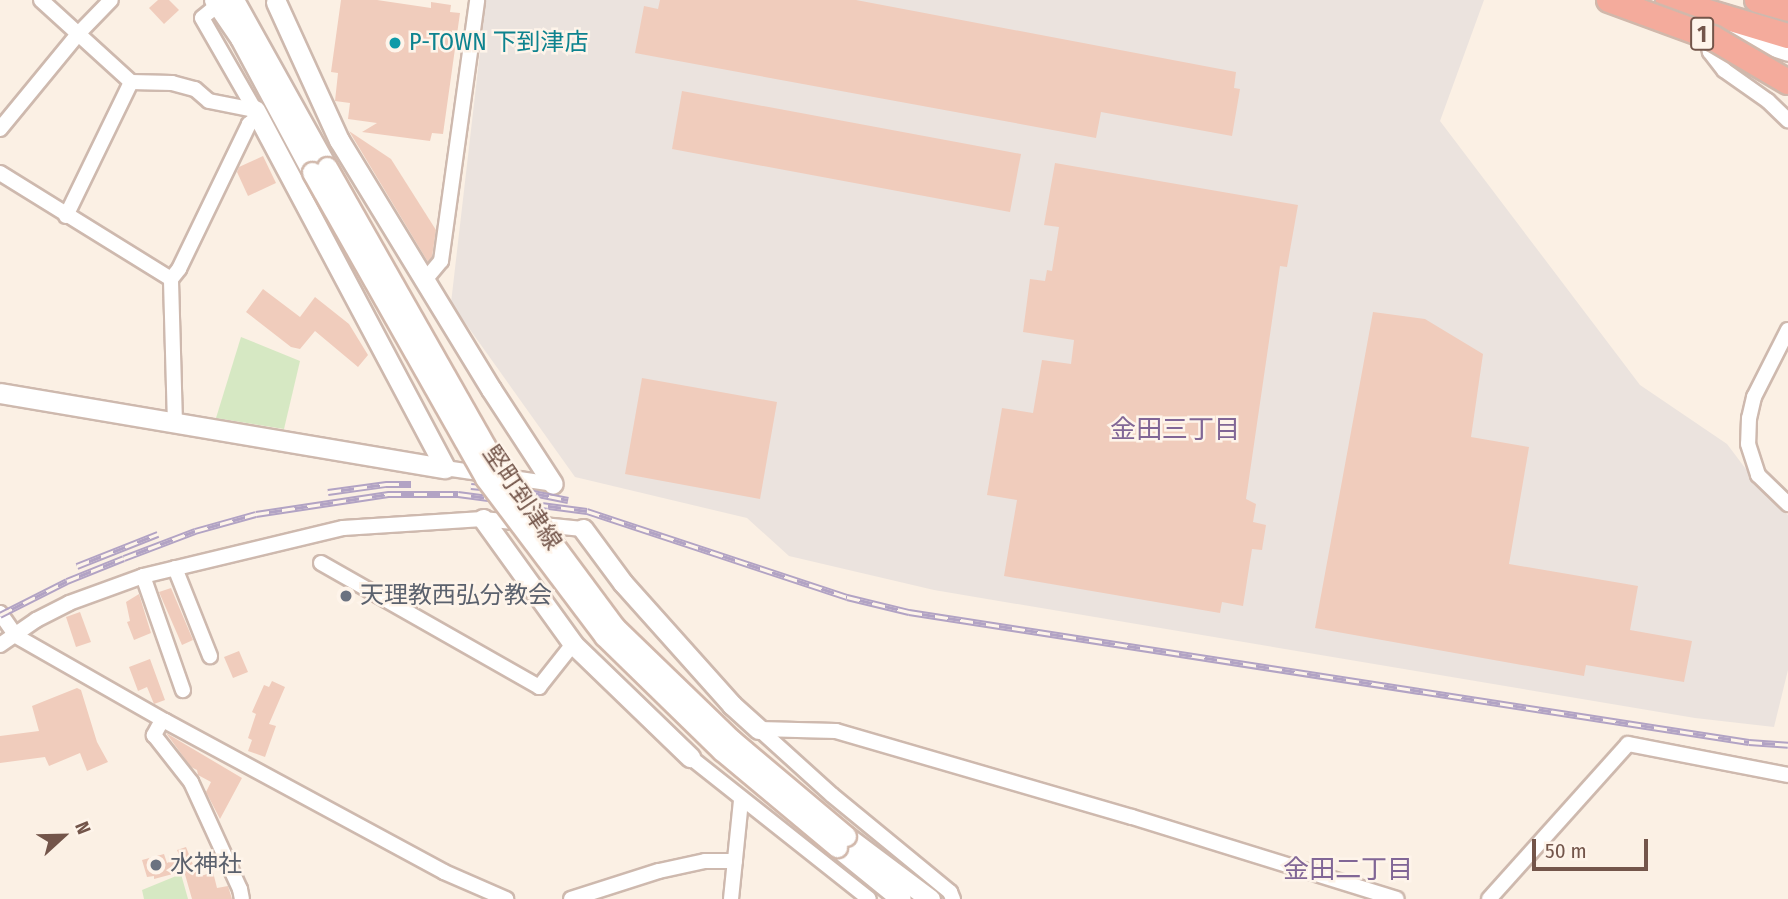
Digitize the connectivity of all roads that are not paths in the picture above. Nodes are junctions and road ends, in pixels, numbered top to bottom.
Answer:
1 (41, 0) edge
2 (111, 0) edge
3 (477, 0) edge
4 (1609, 0) edge
5 (1635, 0) edge
6 (1668, 0) edge
7 (1691, 0) edge
8 (1757, 0) edge
9 (222, 1) edge
10 (277, 1) edge
11 (1788, 9) edge
12 (1704, 24) junction
13 (78, 34) junction
14 (1788, 37) edge
15 (1788, 51) edge
16 (131, 82) junction
17 (1788, 82) edge
18 (257, 113) junction
19 (1788, 120) edge
20 (0, 129) edge
21 (0, 173) edge
22 (66, 216) junction
23 (171, 279) junction
24 (425, 280) junction
25 (1788, 330) edge
26 (0, 393) edge
27 (175, 424) junction
28 (445, 468) junction
29 (553, 484) joint
30 (1788, 504) edge
31 (483, 519) junction
32 (583, 529) joint
33 (321, 563) dead end
34 (175, 568) junction
35 (143, 576) junction
36 (0, 613) edge
37 (16, 636) junction
38 (573, 644) junction
39 (0, 645) edge
40 (210, 656) dead end
41 (183, 690) dead end
42 (165, 721) junction
43 (759, 729) junction
44 (690, 757) joint
45 (1788, 775) edge
46 (741, 800) junction
47 (842, 842) junction
48 (735, 861) junction
49 (242, 899) edge
50 (506, 899) edge
51 (571, 899) edge
52 (731, 899) edge
53 (869, 899) edge
54 (901, 899) edge
55 (930, 899) edge
56 (953, 899) edge
57 (1397, 899) edge
58 (1489, 899) edge

1 - 13 street
2 - 13 street
3 - 24 street
4 - 17 highway, 1, bridge
5 - 12 street
6 - 14 highway, 1
7 - 14 highway, 1
8 - 11 highway
9 - 18 street
9 - 47 street, 堅町到津線, bridge
10 - 24 street
12 - 15 street
12 - 19 street
13 - 16 street
13 - 20 street
16 - 18 street
16 - 22 street
18 - 23 street
18 - 28 street
21 - 22 street
22 - 23 street
23 - 27 street
24 - 29 street
25 - 30 street
26 - 27 street
27 - 28 street
28 - 29 street
31 - 32 street
31 - 34 street
31 - 38 street
32 - 43 street
33 - 38 street
34 - 35 street
34 - 40 street
35 - 37 street
35 - 41 street
36 - 37 street
37 - 39 street
37 - 42 street
38 - 44 street
42 - 49 street
42 - 50 street
43 - 56 street
43 - 57 street
44 - 46 street
45 - 58 street
46 - 48 street
46 - 53 street
47 - 54 street, 堅町到津線
47 - 55 street, 堅町到津線
48 - 51 street
48 - 52 street

